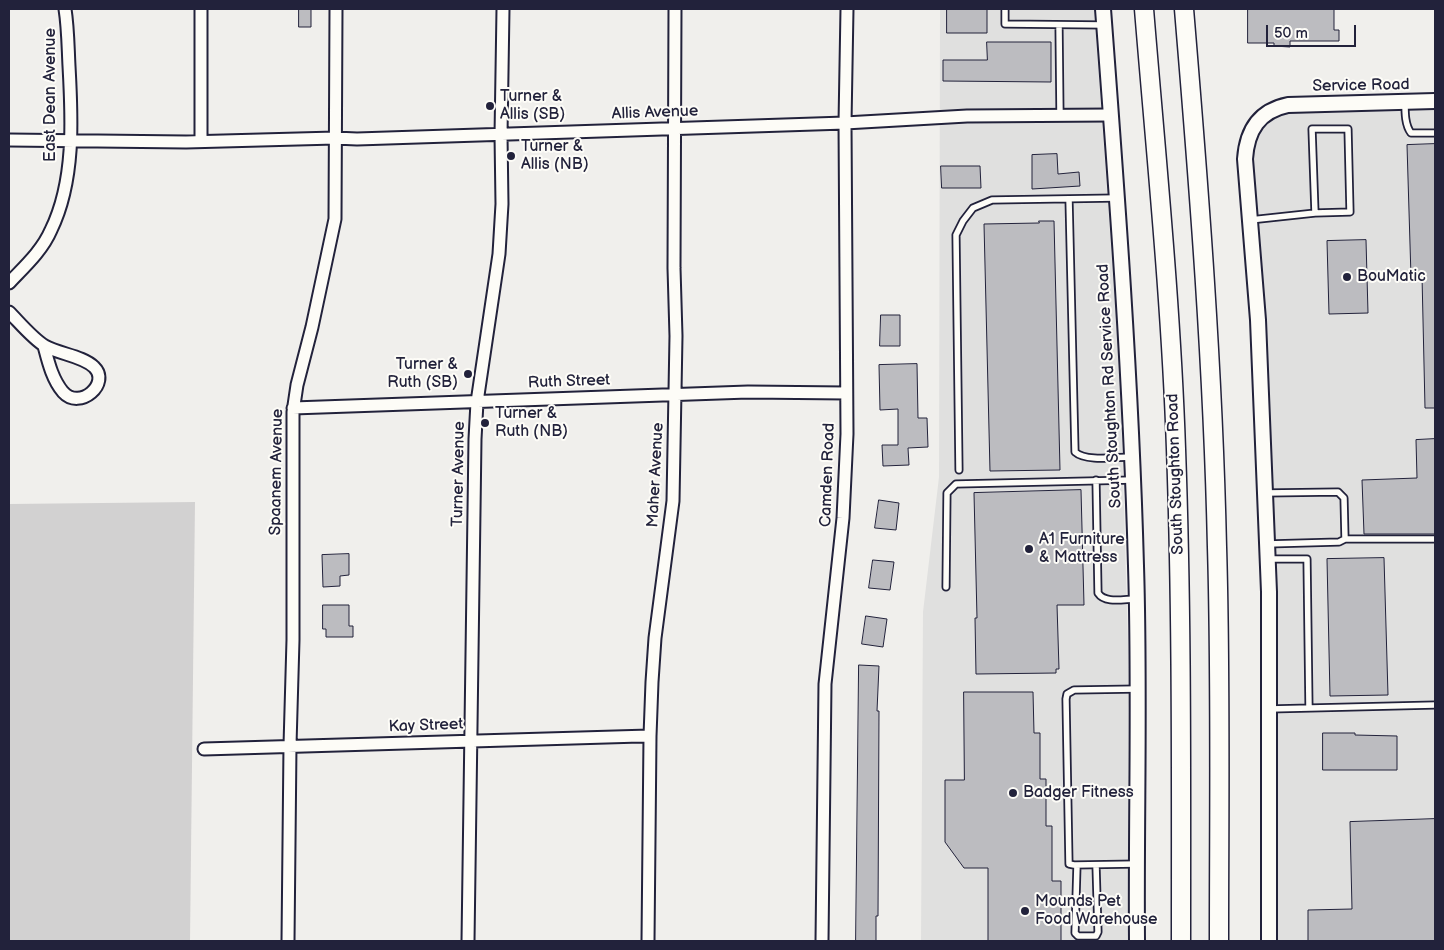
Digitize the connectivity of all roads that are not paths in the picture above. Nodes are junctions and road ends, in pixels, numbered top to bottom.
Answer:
1 (65, 9) edge
2 (201, 9) edge
3 (336, 9) edge
4 (502, 9) edge
5 (675, 9) edge
6 (847, 9) edge
7 (1004, 9) edge
8 (1103, 9) edge
9 (1144, 9) edge
10 (1175, 9) edge
11 (1184, 9) edge
12 (1059, 25) junction
13 (1104, 25) junction
14 (1189, 67) junction
15 (1405, 102) junction
16 (1435, 102) edge
17 (1110, 115) junction
18 (1060, 116) junction
19 (845, 123) junction
20 (674, 129) junction
21 (1435, 133) edge
22 (501, 135) junction
23 (335, 138) junction
24 (9, 140) edge
25 (70, 140) junction
26 (200, 141) junction
27 (1116, 198) junction
28 (1069, 200) junction
29 (1315, 213) junction
30 (1250, 220) junction
31 (9, 284) edge
32 (9, 312) edge
33 (44, 346) junction
34 (846, 392) junction
35 (675, 394) junction
36 (477, 402) junction
37 (294, 408) junction
38 (1132, 457) junction
39 (959, 470) dead end
40 (1096, 480) junction
41 (1133, 480) junction
42 (1265, 493) junction
43 (1435, 539) edge
44 (1345, 540) junction
45 (1267, 544) junction
46 (1268, 559) junction
47 (946, 587) dead end
48 (1136, 599) junction
49 (1138, 689) junction
50 (1435, 705) edge
51 (1309, 708) junction
52 (1269, 709) junction
53 (650, 736) junction
54 (472, 741) junction
55 (290, 745) junction
56 (204, 749) dead end
57 (1137, 864) junction
58 (1077, 865) junction
59 (1096, 865) junction
60 (288, 941) edge
61 (468, 941) edge
62 (648, 941) edge
63 (822, 941) edge
64 (1137, 941) edge
65 (1181, 941) edge
66 (1219, 941) edge
67 (1269, 941) edge

1 - 25 street, East Dean Avenue
2 - 26 street
3 - 23 street, Spaanem Avenue
4 - 22 street, Turner Avenue
5 - 20 street, Maher Avenue
6 - 19 street, Camden Road
7 - 12 lane
8 - 13 street, South Stoughton Rd Service Road
9 - 65 main road, South Stoughton Road
10 - 14 main road
11 - 14 main road
12 - 13 lane
12 - 18 lane
13 - 17 street, South Stoughton Rd Service Road
14 - 66 main road
15 - 16 street, Service Road
15 - 21 lane
15 - 30 street, Service Road
17 - 18 street, Allis Avenue
17 - 27 street, South Stoughton Rd Service Road
18 - 19 street, Allis Avenue
19 - 20 street, Allis Avenue
19 - 34 street, Camden Road
20 - 22 street, Allis Avenue
20 - 35 street, Maher Avenue
22 - 23 street, Allis Avenue
22 - 36 street, Turner Avenue
23 - 26 street, Allis Avenue
23 - 37 street, Spaanem Avenue
24 - 25 street, Allis Avenue
25 - 26 street, Allis Avenue
25 - 31 street, East Dean Avenue
27 - 28 lane
27 - 38 street, South Stoughton Rd Service Road
28 - 38 lane
28 - 39 lane
29 - 29 lane
29 - 30 lane
30 - 42 street
32 - 33 street
33 - 33 street
34 - 35 street, Ruth Street
34 - 63 street, Camden Road
35 - 36 street, Ruth Street
35 - 53 street, Maher Avenue
36 - 37 street, Ruth Street
36 - 54 street, Turner Avenue
37 - 55 street, Spaanem Avenue
38 - 41 street, South Stoughton Rd Service Road
40 - 41 lane
40 - 47 lane
40 - 48 lane
41 - 48 street, South Stoughton Rd Service Road
42 - 44 lane
42 - 45 street
43 - 44 lane
44 - 45 lane
45 - 46 street
46 - 51 lane
46 - 52 street
48 - 49 street, South Stoughton Rd Service Road
49 - 57 street, South Stoughton Rd Service Road
49 - 58 lane
50 - 51 lane
51 - 52 lane
52 - 67 street
53 - 54 street, Kay Street
53 - 62 street, Maher Avenue
54 - 55 street, Kay Street
54 - 61 street, Turner Avenue
55 - 56 street, Kay Street
55 - 60 street, Spaanem Avenue
57 - 59 lane
57 - 64 street, South Stoughton Rd Service Road
58 - 59 lane
58 - 59 lane

